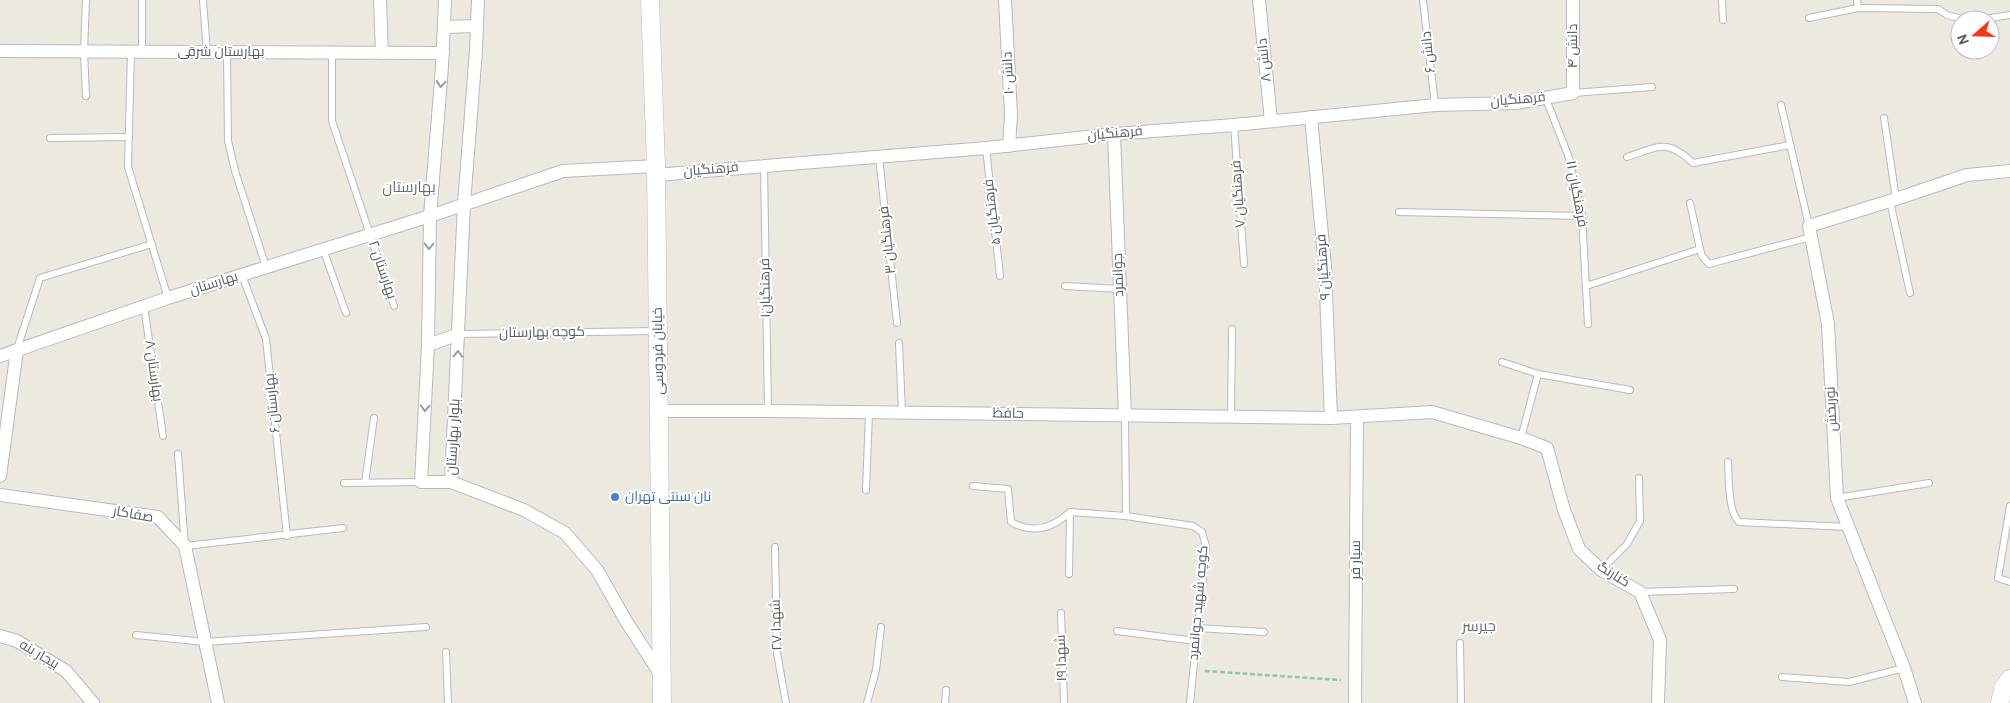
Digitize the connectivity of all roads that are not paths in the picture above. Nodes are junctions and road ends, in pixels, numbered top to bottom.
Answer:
1 (86, 0) edge
2 (142, 0) edge
3 (203, 0) edge
4 (380, 0) edge
5 (445, 0) edge
6 (478, 0) edge
7 (650, 0) edge
8 (1005, 0) edge
9 (1259, 0) edge
10 (1424, 0) edge
11 (1573, 0) edge
12 (1722, 0) edge
13 (1857, 0) edge
14 (1858, 8) junction
15 (1950, 16) edge
16 (1808, 18) dead end
17 (1723, 20) dead end
18 (478, 26) junction
19 (444, 27) junction
20 (0, 51) edge
21 (84, 52) junction
22 (136, 52) junction
23 (207, 52) junction
24 (227, 52) junction
25 (332, 53) junction
26 (382, 53) junction
27 (443, 54) junction
28 (1652, 87) dead end
29 (1573, 93) junction
30 (86, 96) dead end
31 (1546, 98) junction
32 (1435, 105) junction
33 (1781, 106) dead end
34 (1311, 117) junction
35 (1884, 118) dead end
36 (1272, 121) junction
37 (1234, 125) junction
38 (1114, 134) junction
39 (129, 137) junction
40 (50, 138) dead end
41 (1790, 145) junction
42 (1010, 146) junction
43 (986, 148) junction
44 (879, 157) junction
45 (1627, 157) dead end
46 (764, 166) junction
47 (656, 170) junction
48 (2010, 170) edge
49 (1893, 200) junction
50 (1690, 202) dead end
51 (464, 204) junction
52 (1398, 212) dead end
53 (430, 216) junction
54 (1582, 216) junction
55 (1810, 231) junction
56 (370, 234) junction
57 (152, 244) junction
58 (323, 249) junction
59 (1700, 249) junction
60 (1244, 264) dead end
61 (266, 267) junction
62 (242, 275) junction
63 (1000, 276) dead end
64 (1065, 286) dead end
65 (1586, 286) junction
66 (1120, 289) junction
67 (1910, 293) dead end
68 (168, 298) junction
69 (144, 306) junction
70 (394, 306) dead end
71 (346, 313) dead end
72 (897, 323) dead end
73 (1588, 324) dead end
74 (1232, 328) dead end
75 (658, 331) junction
76 (459, 334) junction
77 (899, 343) dead end
78 (428, 345) junction
79 (17, 350) junction
80 (0, 356) edge
81 (1502, 362) dead end
82 (1538, 374) junction
83 (1630, 390) dead end
84 (660, 411) junction
85 (768, 411) junction
86 (902, 412) junction
87 (869, 413) junction
88 (1125, 416) junction
89 (1231, 416) junction
90 (1357, 417) junction
91 (374, 418) dead end
92 (1331, 418) junction
93 (163, 436) dead end
94 (1520, 438) junction
95 (178, 454) dead end
96 (1728, 462) dead end
97 (0, 476) edge
98 (1639, 478) dead end
99 (421, 482) junction
100 (451, 482) junction
101 (344, 483) dead end
102 (365, 483) junction
103 (1929, 483) dead end
104 (973, 486) dead end
105 (866, 490) dead end
106 (0, 495) edge
107 (1837, 498) junction
108 (2010, 506) edge
109 (1070, 512) junction
110 (1126, 516) junction
111 (343, 528) dead end
112 (1849, 528) junction
113 (287, 536) junction
114 (185, 546) junction
115 (775, 547) dead end
116 (1601, 570) junction
117 (1069, 574) dead end
118 (2010, 582) edge
119 (1734, 589) dead end
120 (1640, 592) junction
121 (1061, 613) dead end
122 (426, 627) dead end
123 (881, 627) dead end
124 (1198, 628) junction
125 (1117, 631) dead end
126 (1264, 632) dead end
127 (136, 635) dead end
128 (0, 636) edge
129 (1196, 641) junction
130 (205, 642) junction
131 (1460, 644) dead end
132 (446, 652) dead end
133 (1904, 668) junction
134 (662, 677) junction
135 (1782, 677) dead end
136 (2010, 679) edge
137 (946, 690) dead end
138 (93, 703) edge
139 (218, 703) edge
140 (448, 703) edge
141 (662, 703) edge
142 (786, 703) edge
143 (867, 703) edge
144 (945, 703) edge
145 (1064, 703) edge
146 (1190, 703) edge
147 (1355, 703) edge
148 (1461, 703) edge
149 (1658, 703) edge
150 (1914, 703) edge
151 (2000, 703) edge

1 - 21 lane
2 - 22 lane
3 - 23 lane
4 - 26 street
5 - 19 street
6 - 18 street, بلوار بهارستان
7 - 47 main road, خیابان فردوسی
8 - 42 street, دانش ۱۰
9 - 36 street, دانش ۸
10 - 32 lane, دانش ۶
11 - 29 street, دانش ۴
12 - 17 lane
13 - 14 lane
14 - 15 lane
14 - 16 lane
18 - 19 street
18 - 51 street, بلوار بهارستان
19 - 27 street
20 - 21 street, بهارستان شرقی
21 - 22 street, بهارستان شرقی
21 - 30 lane
22 - 23 street, بهارستان شرقی
22 - 39 lane
23 - 24 street, بهارستان شرقی
24 - 25 street, بهارستان شرقی
24 - 61 lane
25 - 26 street, بهارستان شرقی
25 - 56 lane, بهارستان ۲
26 - 27 street, بهارستان شرقی
27 -> 53 street
28 - 29 lane
29 - 31 street, فرهنگیان
31 - 32 street, فرهنگیان
31 - 54 lane, فرهنگیان ۱۱
32 - 34 street, فرهنگیان
33 - 41 lane, نوربخش
34 - 36 street, فرهنگیان
34 - 92 street, فرهنگیان ۹
35 - 49 lane
36 - 37 street, فرهنگیان
37 - 38 street, فرهنگیان
37 - 60 lane, فرهنگیان ۷
38 - 42 street, فرهنگیان
38 - 66 street, جوانمرد
39 - 40 lane
39 - 57 lane
41 - 45 lane
41 - 55 lane, نوربخش
42 - 43 street, فرهنگیان
43 - 44 street, فرهنگیان
43 - 63 lane, فرهنگیان ۵
44 - 46 street, فرهنگیان
44 - 72 lane, فرهنگیان ۳
46 - 47 street, فرهنگیان
46 - 85 lane, فرهنگیان۱
47 - 51 street, فرهنگیان
47 - 75 main road, خیابان فردوسی
48 - 49 street
49 - 55 street
49 - 67 lane
50 - 59 lane
51 - 53 street, بهارستان
51 - 76 street, بلوار بهارستان
52 - 54 lane
53 - 56 street, بهارستان
53 -> 78 street
54 - 65 lane, فرهنگیان ۱۱
55 - 59 lane
55 - 107 street, نوربخش
56 - 58 street, بهارستان
56 - 70 lane, بهارستان ۲
57 - 68 lane
57 - 79 lane
58 - 61 street, بهارستان
58 - 71 lane
59 - 65 lane
61 - 62 street, بهارستان
62 - 68 street, بهارستان
62 - 113 lane, بهارستان ۶
64 - 66 lane
65 - 73 lane, فرهنگیان ۱۱
66 - 88 street, جوانمرد
68 - 69 street, بهارستان
69 - 79 street, بهارستان
69 - 93 lane, بهارستان ۸
74 - 89 lane
75 - 76 lane, کوچه بهارستان
75 - 84 main road, خیابان فردوسی
76 - 78 street, کوچه بهارستان
100 -> 76 street, بلوار بهارستان
77 - 86 lane
78 -> 99 street
79 - 80 street, بهارستان
79 - 97 street
81 - 82 lane
82 - 83 lane
82 - 94 lane
84 - 85 street, حافظ
84 - 134 main road, خیابان فردوسی
85 - 87 street, حافظ
86 - 87 street, حافظ
86 - 88 street, حافظ
87 - 105 lane
88 - 89 street, حافظ
88 - 110 lane
89 - 92 street, حافظ
90 - 92 street, حافظ
90 - 94 street, حافظ
90 - 147 street, سیار فر
91 - 102 lane
94 - 116 street, کنارنگ
95 - 114 lane
96 - 112 lane
98 - 116 lane
99 - 100 street, بلوار بهارستان
99 - 102 lane
100 - 134 street
101 - 102 lane
103 - 107 lane
104 - 109 lane
106 - 114 street, صفاکار
107 - 112 street, نوربخش
108 - 118 lane
109 - 110 lane, کوچه شهید جوانمرد
109 - 117 lane
110 - 124 lane, کوچه شهید جوانمرد
111 - 113 lane
112 - 133 street, نوربخش
113 - 114 lane
114 - 130 street
115 - 142 lane, ۲۷ شهدا
116 - 120 street, کنارنگ
119 - 120 lane
120 - 149 street, کنارنگ
121 - 145 lane, شهدا ۱۹
122 - 130 lane
123 - 143 lane
124 - 126 lane
124 - 129 lane, کوچه شهید جوانمرد
125 - 129 lane
127 - 130 lane
128 - 138 street, بیجار بنه
129 - 146 lane, کوچه شهید جوانمرد
130 - 139 street
131 - 148 lane
132 - 140 lane
133 - 135 lane
133 - 150 street, نوربخش
134 - 141 main road, خیابان فردوسی
136 - 151 main road
137 - 144 lane

